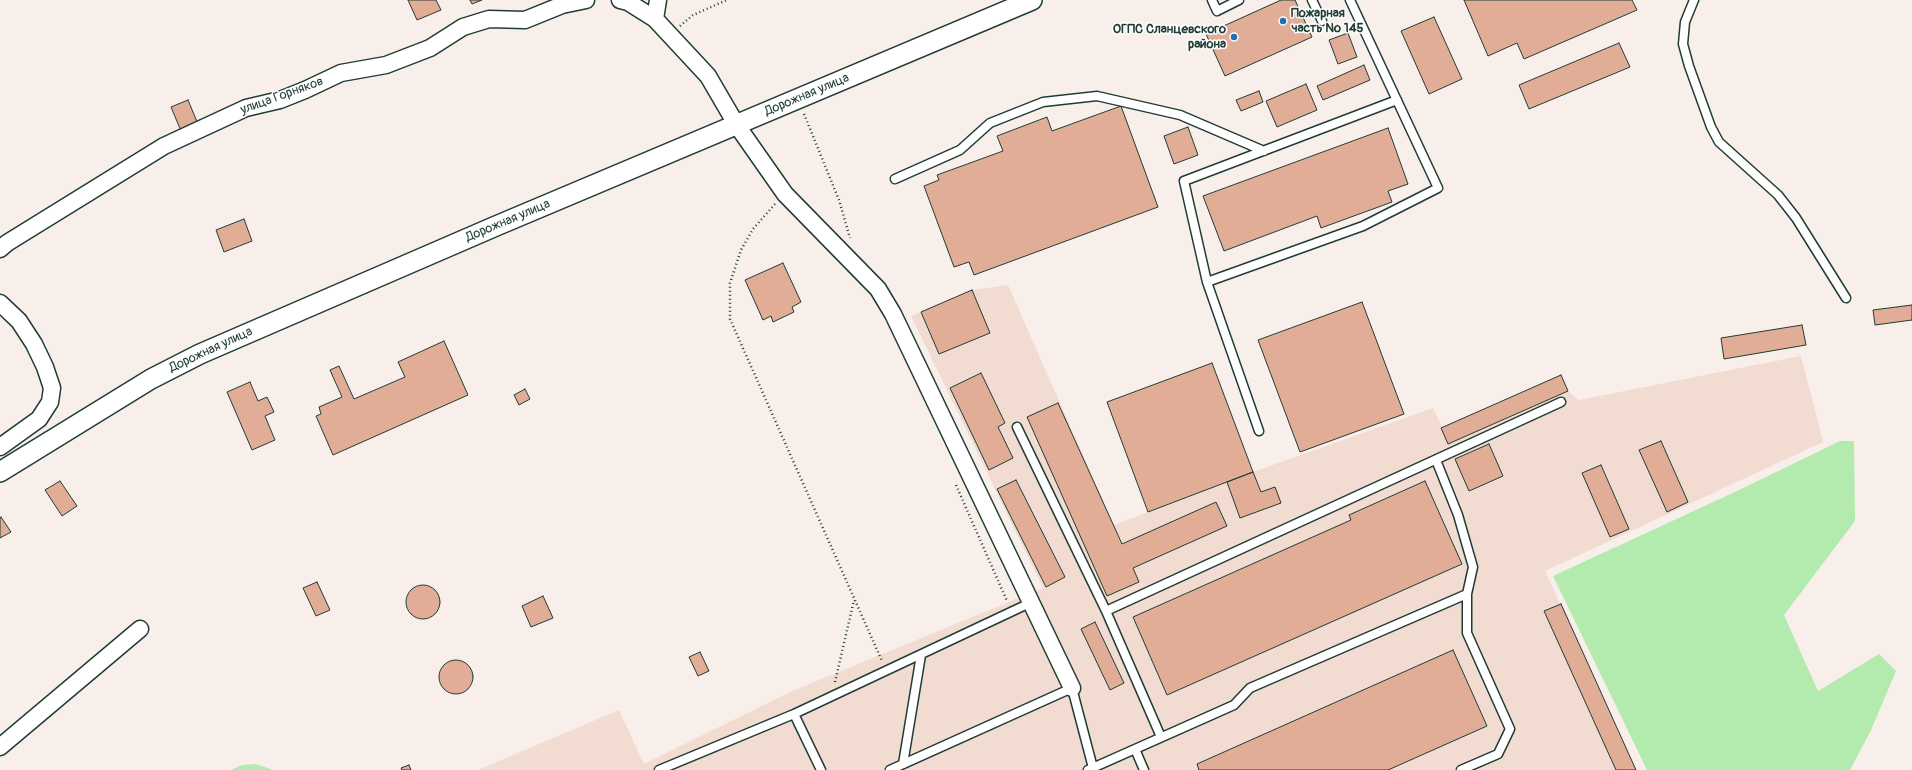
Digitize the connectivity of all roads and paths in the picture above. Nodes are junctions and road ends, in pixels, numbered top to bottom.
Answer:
1 (586, 0) edge
2 (620, 0) edge
3 (658, 0) edge
4 (727, 0) edge
5 (1032, 0) edge
6 (1212, 0) edge
7 (1239, 0) edge
8 (1312, 0) edge
9 (1350, 0) edge
10 (1694, 0) edge
11 (655, 18) junction
12 (1322, 21) dead end
13 (669, 35) junction
14 (1397, 100) junction
15 (736, 124) junction
16 (1264, 151) junction
17 (895, 179) dead end
18 (784, 194) junction
19 (0, 249) edge
20 (1207, 282) junction
21 (1846, 298) dead end
22 (0, 303) edge
23 (1561, 402) dead end
24 (1017, 427) dead end
25 (1258, 431) dead end
26 (0, 447) edge
27 (1436, 460) junction
28 (0, 472) edge
29 (1467, 594) junction
30 (854, 599) junction
31 (1032, 602) junction
32 (1106, 611) junction
33 (140, 629) dead end
34 (921, 655) junction
35 (886, 671) junction
36 (1072, 688) junction
37 (832, 697) junction
38 (794, 714) junction
39 (1161, 738) junction
40 (0, 747) edge
41 (1134, 749) junction
42 (903, 764) junction
43 (1091, 769) edge
44 (659, 770) edge
45 (821, 770) edge
46 (890, 770) edge
47 (1144, 770) edge
48 (1461, 770) edge

1 - 19 street, улица Горняков
2 - 11 street
3 - 11 street
4 - 13 path
5 - 15 street, Дорожная улица
6 - 7 lane
8 - 12 lane
9 - 14 lane
10 - 21 lane
11 - 13 street
13 - 15 street
14 - 16 lane
14 - 20 lane
15 - 18 street
15 - 28 street, Дорожная улица
16 - 17 lane
16 - 20 lane
18 - 30 path
18 - 31 street
20 - 25 lane
22 - 26 street
23 - 27 lane
24 - 32 lane
27 - 29 lane
27 - 32 lane
29 - 39 lane
29 - 48 lane
30 - 35 path
30 - 37 path
31 - 34 lane
31 - 36 street
32 - 39 lane
33 - 40 street
34 - 35 lane
34 - 42 lane
35 - 37 lane
36 - 42 lane
36 - 43 lane
37 - 38 lane
38 - 44 lane
38 - 45 lane
39 - 41 lane
41 - 43 lane
41 - 47 lane
42 - 46 lane

